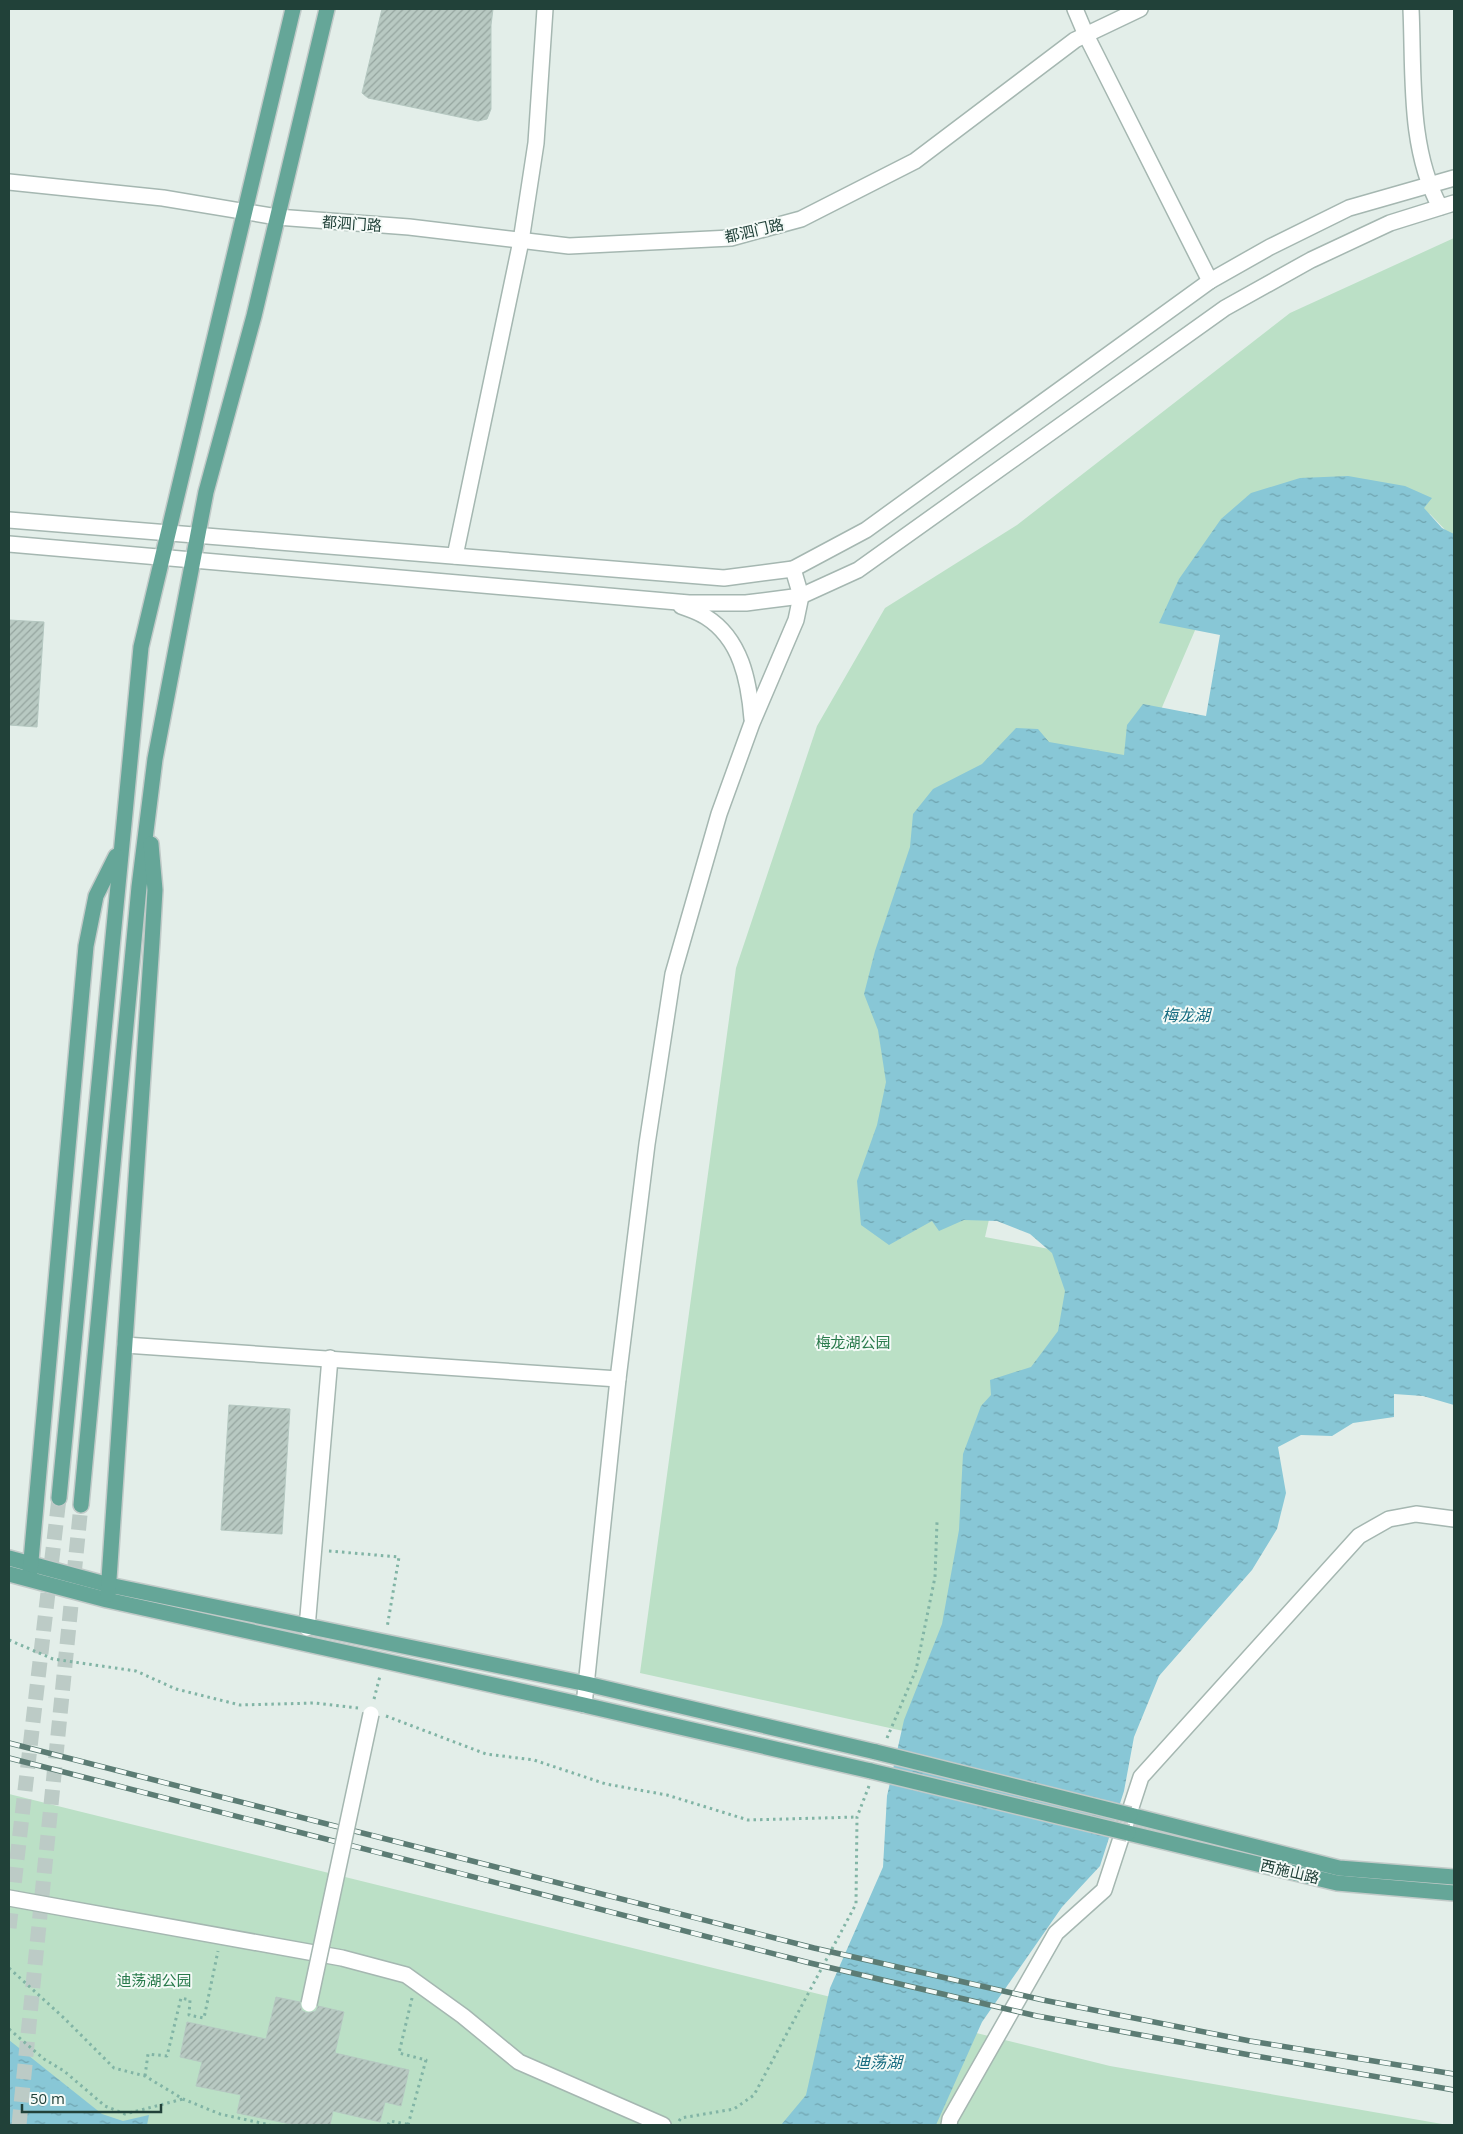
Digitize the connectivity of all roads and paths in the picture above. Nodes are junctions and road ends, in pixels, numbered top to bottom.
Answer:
1 (293, 9) edge
2 (327, 9) edge
3 (545, 9) edge
4 (1075, 9) edge
5 (1140, 9) edge
6 (1411, 9) edge
7 (1086, 35) junction
8 (1454, 178) edge
9 (9, 182) edge
10 (1429, 187) junction
11 (1447, 205) edge
12 (245, 212) junction
13 (278, 217) junction
14 (521, 241) junction
15 (1210, 281) junction
16 (9, 520) edge
17 (168, 534) junction
18 (198, 536) junction
19 (9, 544) edge
20 (455, 556) junction
21 (163, 558) junction
22 (193, 561) junction
23 (793, 569) junction
24 (800, 596) junction
25 (670, 601) junction
26 (752, 723) junction
27 (149, 812) junction
28 (121, 845) junction
29 (125, 1345) junction
30 (330, 1358) junction
31 (618, 1379) junction
32 (59, 1498) tunnel mouth
33 (81, 1505) tunnel mouth
34 (1454, 1519) edge
35 (937, 1522) dead end
36 (314, 1550) junction
37 (399, 1557) dead end
38 (9, 1558) edge
39 (30, 1564) junction
40 (9, 1574) edge
41 (30, 1580) junction
42 (109, 1585) junction
43 (107, 1600) junction
44 (307, 1628) junction
45 (9, 1640) edge
46 (587, 1684) junction
47 (584, 1705) junction
48 (370, 1712) junction
49 (880, 1750) junction
50 (870, 1777) junction
51 (857, 1817) junction
52 (1454, 1877) edge
53 (1454, 1893) edge
54 (9, 1898) edge
55 (221, 1936) junction
56 (9, 1968) edge
57 (416, 1982) junction
58 (309, 2004) dead end
59 (9, 2030) edge
60 (144, 2076) junction
61 (183, 2099) junction
62 (270, 2125) edge
63 (388, 2125) edge
64 (409, 2125) edge
65 (663, 2125) edge
66 (675, 2125) edge
67 (949, 2125) edge

1 - 12 main road
2 - 13 main road
3 - 14 street
4 - 7 street
5 - 7 street, 都泗门路
6 - 10 street
7 - 14 street, 都泗门路
7 - 15 street
8 - 10 street
9 - 12 street, 都泗门路
10 - 11 street
10 - 15 street
11 - 24 street
12 - 13 street, 都泗门路
12 - 17 main road
13 - 14 street, 都泗门路
13 - 18 main road
14 - 20 street
15 - 23 street
16 - 17 street
17 - 18 street
17 - 21 main road
18 - 20 street
18 - 22 main road
19 - 21 street
20 - 23 street
21 - 22 street
21 - 28 main road
22 - 25 street
22 - 27 main road
23 - 24 street
24 - 25 street
24 - 26 street
25 - 26 street
26 - 31 street
27 - 29 main road
27 - 33 main road
28 - 32 main road
28 - 39 main road
29 - 30 street
29 - 42 main road
30 - 31 street
30 - 36 street
31 - 46 street
34 - 67 street
35 - 49 path
36 - 37 path
36 - 44 street
38 - 39 main road, 西施山路
39 - 41 main road
39 - 42 main road, 西施山路
40 - 41 main road, 西施山路
41 - 43 main road, 西施山路
42 - 43 main road
42 - 44 main road, 西施山路
43 - 47 main road, 西施山路
44 - 46 main road, 西施山路
45 - 48 path
46 - 47 street
46 - 49 main road, 西施山路
47 - 50 main road, 西施山路
48 - 51 path
48 - 58 street, bridge
49 - 52 main road, 西施山路, bridge
50 - 51 path
50 - 53 main road, 西施山路, bridge
51 - 66 path
54 - 55 street
55 - 57 street
55 - 60 path
56 - 60 path
57 - 64 path
57 - 65 street
59 - 61 path
60 - 61 path
61 - 62 path
63 - 64 path

